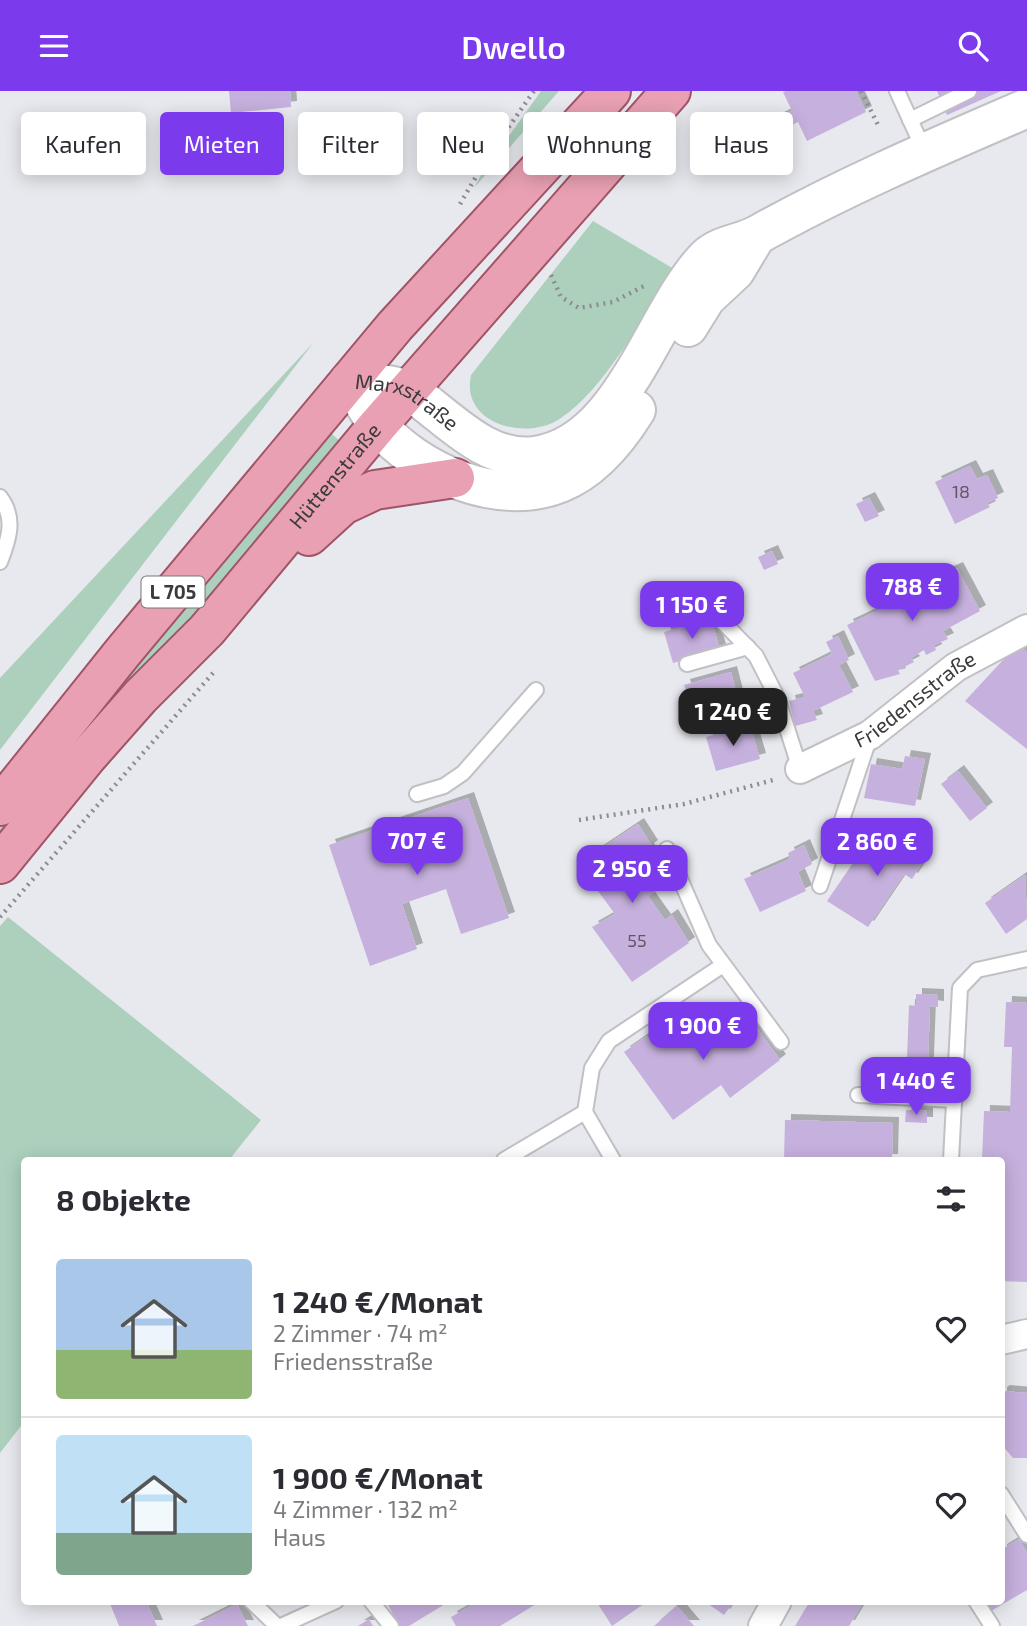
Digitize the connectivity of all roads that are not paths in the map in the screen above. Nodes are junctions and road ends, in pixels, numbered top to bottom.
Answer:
1 (611, 91) edge
2 (671, 91) edge
3 (968, 91) edge
4 (900, 92) edge
5 (1027, 108) edge
6 (918, 136) junction
7 (756, 236) junction
8 (349, 381) junction
9 (409, 390) junction
10 (378, 425) junction
11 (455, 478) junction
12 (0, 496) edge
13 (0, 562) edge
14 (715, 614) dead end
15 (1027, 629) edge
16 (207, 630) junction
17 (748, 647) junction
18 (687, 664) dead end
19 (536, 690) dead end
20 (777, 697) junction
21 (706, 717) dead end
22 (870, 735) junction
23 (800, 769) joint
24 (417, 794) dead end
25 (0, 806) edge
26 (667, 849) dead end
27 (0, 864) edge
28 (820, 886) dead end
29 (1027, 959) edge
30 (723, 965) junction
31 (780, 1042) dead end
32 (858, 1095) dead end
33 (954, 1100) junction
34 (585, 1112) junction
35 (509, 1157) edge
36 (611, 1157) edge
37 (951, 1157) edge
38 (1027, 1334) edge
39 (1005, 1339) edge
40 (1005, 1500) edge
41 (1027, 1535) edge
42 (255, 1605) edge
43 (327, 1605) edge
44 (374, 1605) edge
45 (775, 1605) edge
46 (979, 1605) edge
47 (279, 1626) edge
48 (391, 1626) edge
49 (763, 1626) edge
50 (992, 1626) edge

1 - 8 main road, L 705
2 - 9 main road, Hüttenstraße / L 705
3 - 6 lane
4 - 6 lane
5 - 6 street, Marxstraße
6 - 7 street, Marxstraße
7 - 9 street, Marxstraße
7 - 11 street, Marxstraße
8 - 9 street, Marxstraße
8 - 10 street, Marxstraße
8 - 25 main road, L 705
9 - 10 main road, Hüttenstraße / L 705
10 - 11 street, Marxstraße
10 - 16 main road, Hüttenstraße / L 705
11 - 16 main road, L 705
12 - 13 lane
14 - 17 lane
15 - 22 street, Friedensstraße
16 - 27 main road, Hüttenstraße / L 705
17 - 18 lane
17 - 20 lane
19 - 24 lane
20 - 21 lane
20 - 23 lane
22 - 23 street, Friedensstraße
22 - 28 lane
26 - 30 lane
29 - 33 lane
30 - 31 lane
30 - 34 lane
32 - 33 lane
33 - 37 lane
34 - 35 lane
34 - 36 lane
38 - 39 street
40 - 41 lane
42 - 47 lane
43 - 47 lane
44 - 48 lane
45 - 49 street
46 - 50 lane

